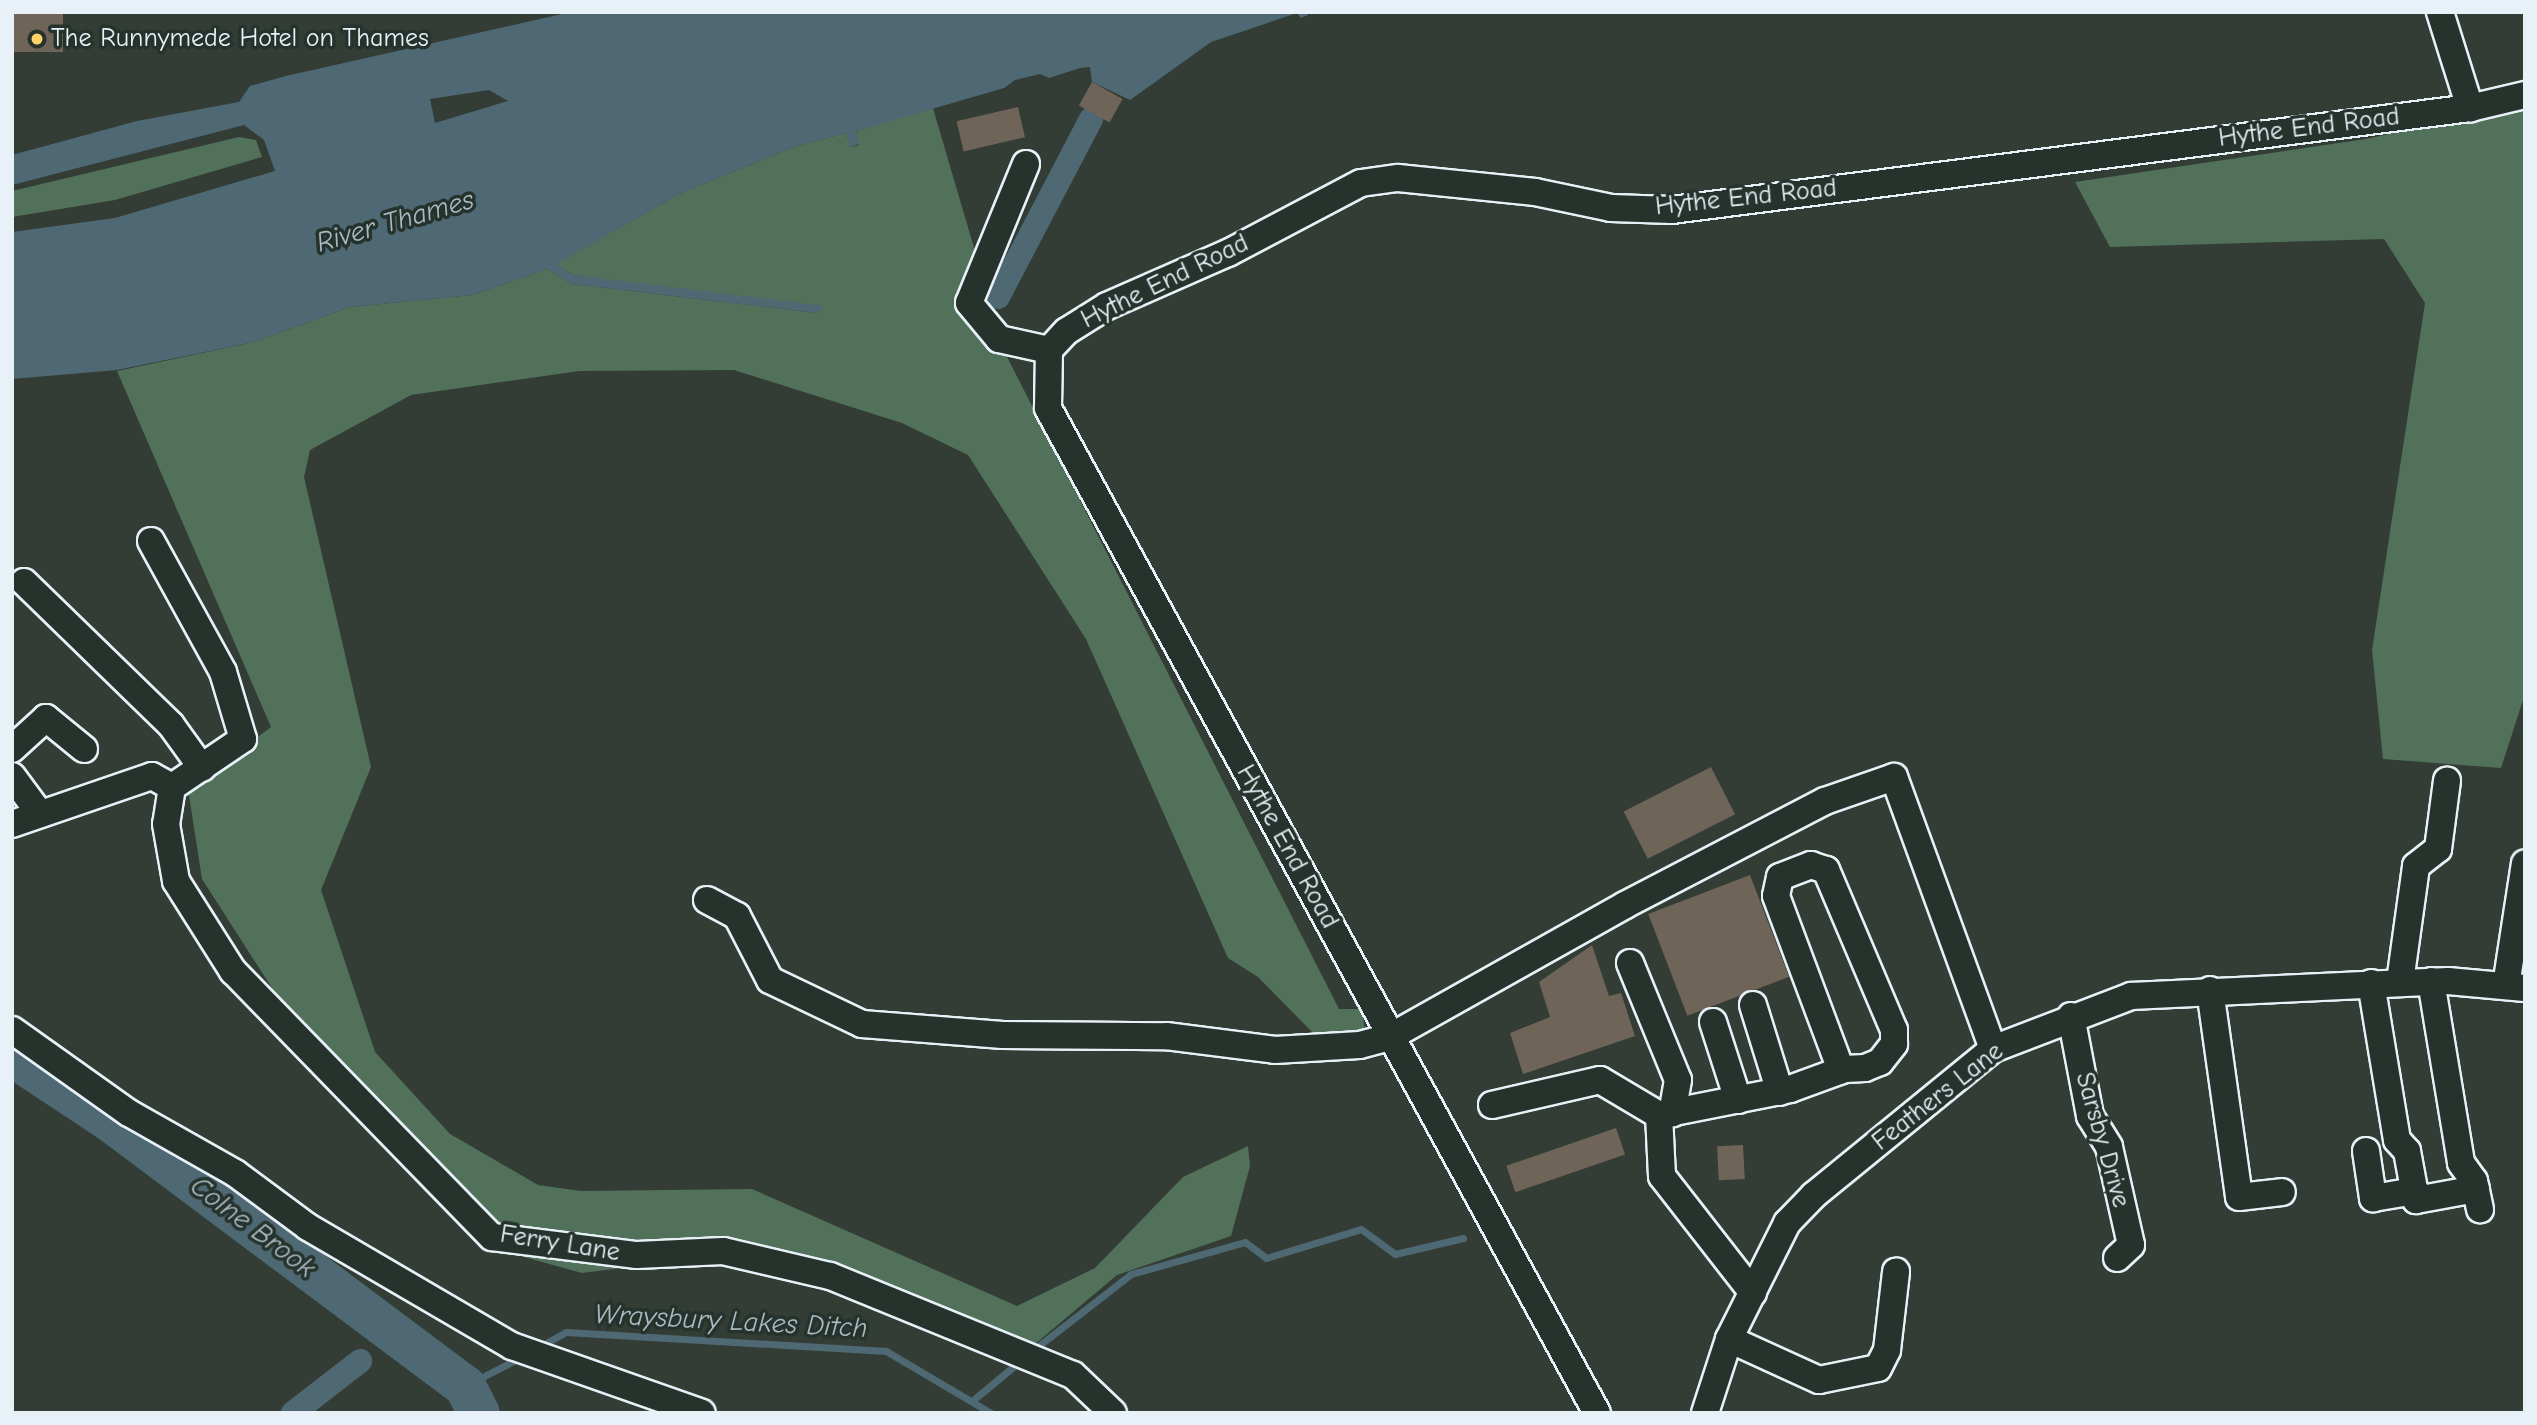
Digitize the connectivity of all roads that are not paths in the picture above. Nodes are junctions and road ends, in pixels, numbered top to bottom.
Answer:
1 (2440, 12) edge
2 (2525, 95) edge
3 (2470, 108) junction
4 (1026, 164) dead end
5 (1049, 350) junction
6 (151, 541) dead end
7 (24, 582) dead end
8 (84, 748) dead end
9 (12, 749) edge
10 (202, 768) junction
11 (12, 776) edge
12 (2447, 781) dead end
13 (172, 787) junction
14 (40, 814) junction
15 (12, 824) edge
16 (2525, 863) edge
17 (707, 900) dead end
18 (1630, 963) dead end
19 (2431, 981) junction
20 (2400, 982) junction
21 (2371, 983) junction
22 (2515, 987) edge
23 (2210, 990) junction
24 (1753, 1005) dead end
25 (2070, 1016) junction
26 (1713, 1022) dead end
27 (12, 1030) edge
28 (1390, 1037) junction
29 (1993, 1049) junction
30 (1841, 1070) junction
31 (1780, 1092) junction
32 (1738, 1100) junction
33 (1492, 1105) dead end
34 (1666, 1114) junction
35 (2366, 1151) dead end
36 (2415, 1191) junction
37 (2282, 1192) dead end
38 (2116, 1258) dead end
39 (1896, 1272) dead end
40 (1753, 1293) junction
41 (1729, 1339) junction
42 (702, 1413) edge
43 (1113, 1413) edge
44 (1597, 1413) edge
45 (1705, 1413) edge

1 - 3 street
2 - 3 street, Hythe End Road
3 - 5 street, Hythe End Road
4 - 5 street
5 - 28 street, Hythe End Road
6 - 10 street
7 - 10 street
8 - 9 street
10 - 13 street
11 - 14 street
12 - 20 street
13 - 14 street
13 - 43 street, Ferry Lane
14 - 15 street
16 - 22 street
17 - 28 street
18 - 34 street
19 - 20 street, Feathers Lane
19 - 22 street, Feathers Lane
19 - 36 street
20 - 21 street, Feathers Lane
21 - 23 street, Feathers Lane
21 - 36 street
23 - 25 street, Feathers Lane
23 - 37 street
24 - 31 street
25 - 29 street, Feathers Lane
25 - 38 street, Sarsby Drive
26 - 32 street
27 - 42 street
28 - 29 street
28 - 44 street, Hythe End Road
29 - 40 street, Feathers Lane
30 - 30 street
30 - 31 street
31 - 32 street
32 - 34 street
33 - 34 street
34 - 40 street
35 - 36 street
39 - 41 street
40 - 41 street, Feathers Lane
41 - 45 street, Feathers Lane

